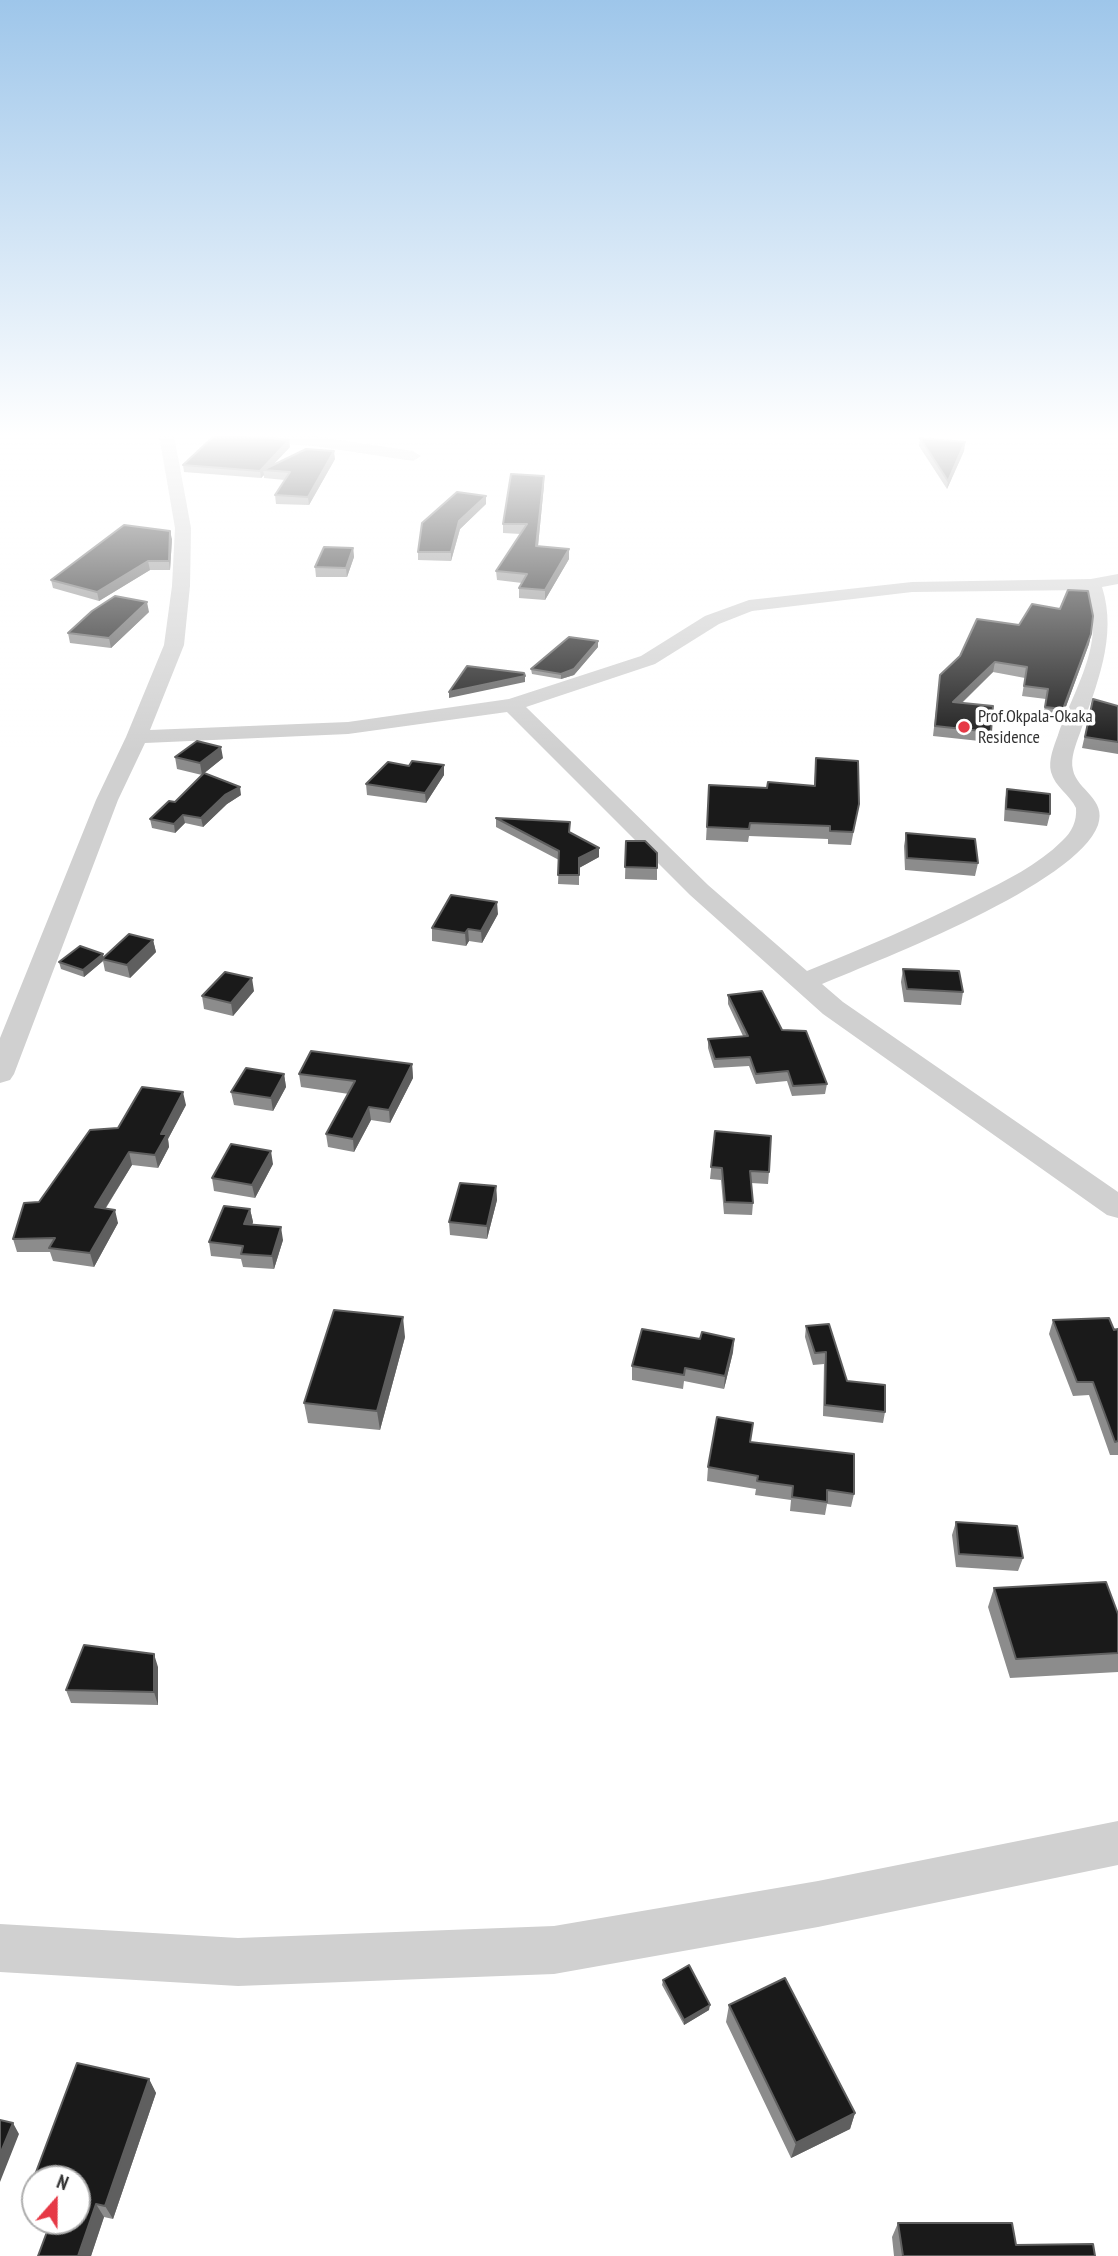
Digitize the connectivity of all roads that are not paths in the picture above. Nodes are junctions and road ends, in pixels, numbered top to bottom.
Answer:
1 (182, 540) edge
2 (1118, 579) edge
3 (1091, 584) junction
4 (512, 705) junction
5 (137, 737) junction
6 (804, 982) junction
7 (0, 1074) edge
8 (1118, 1207) edge
9 (1118, 1843) edge
10 (0, 1948) edge

1 - 5 street
2 - 3 street
3 - 4 street
3 - 6 street
4 - 5 street
4 - 6 street
5 - 7 street
6 - 8 street
9 - 10 street

